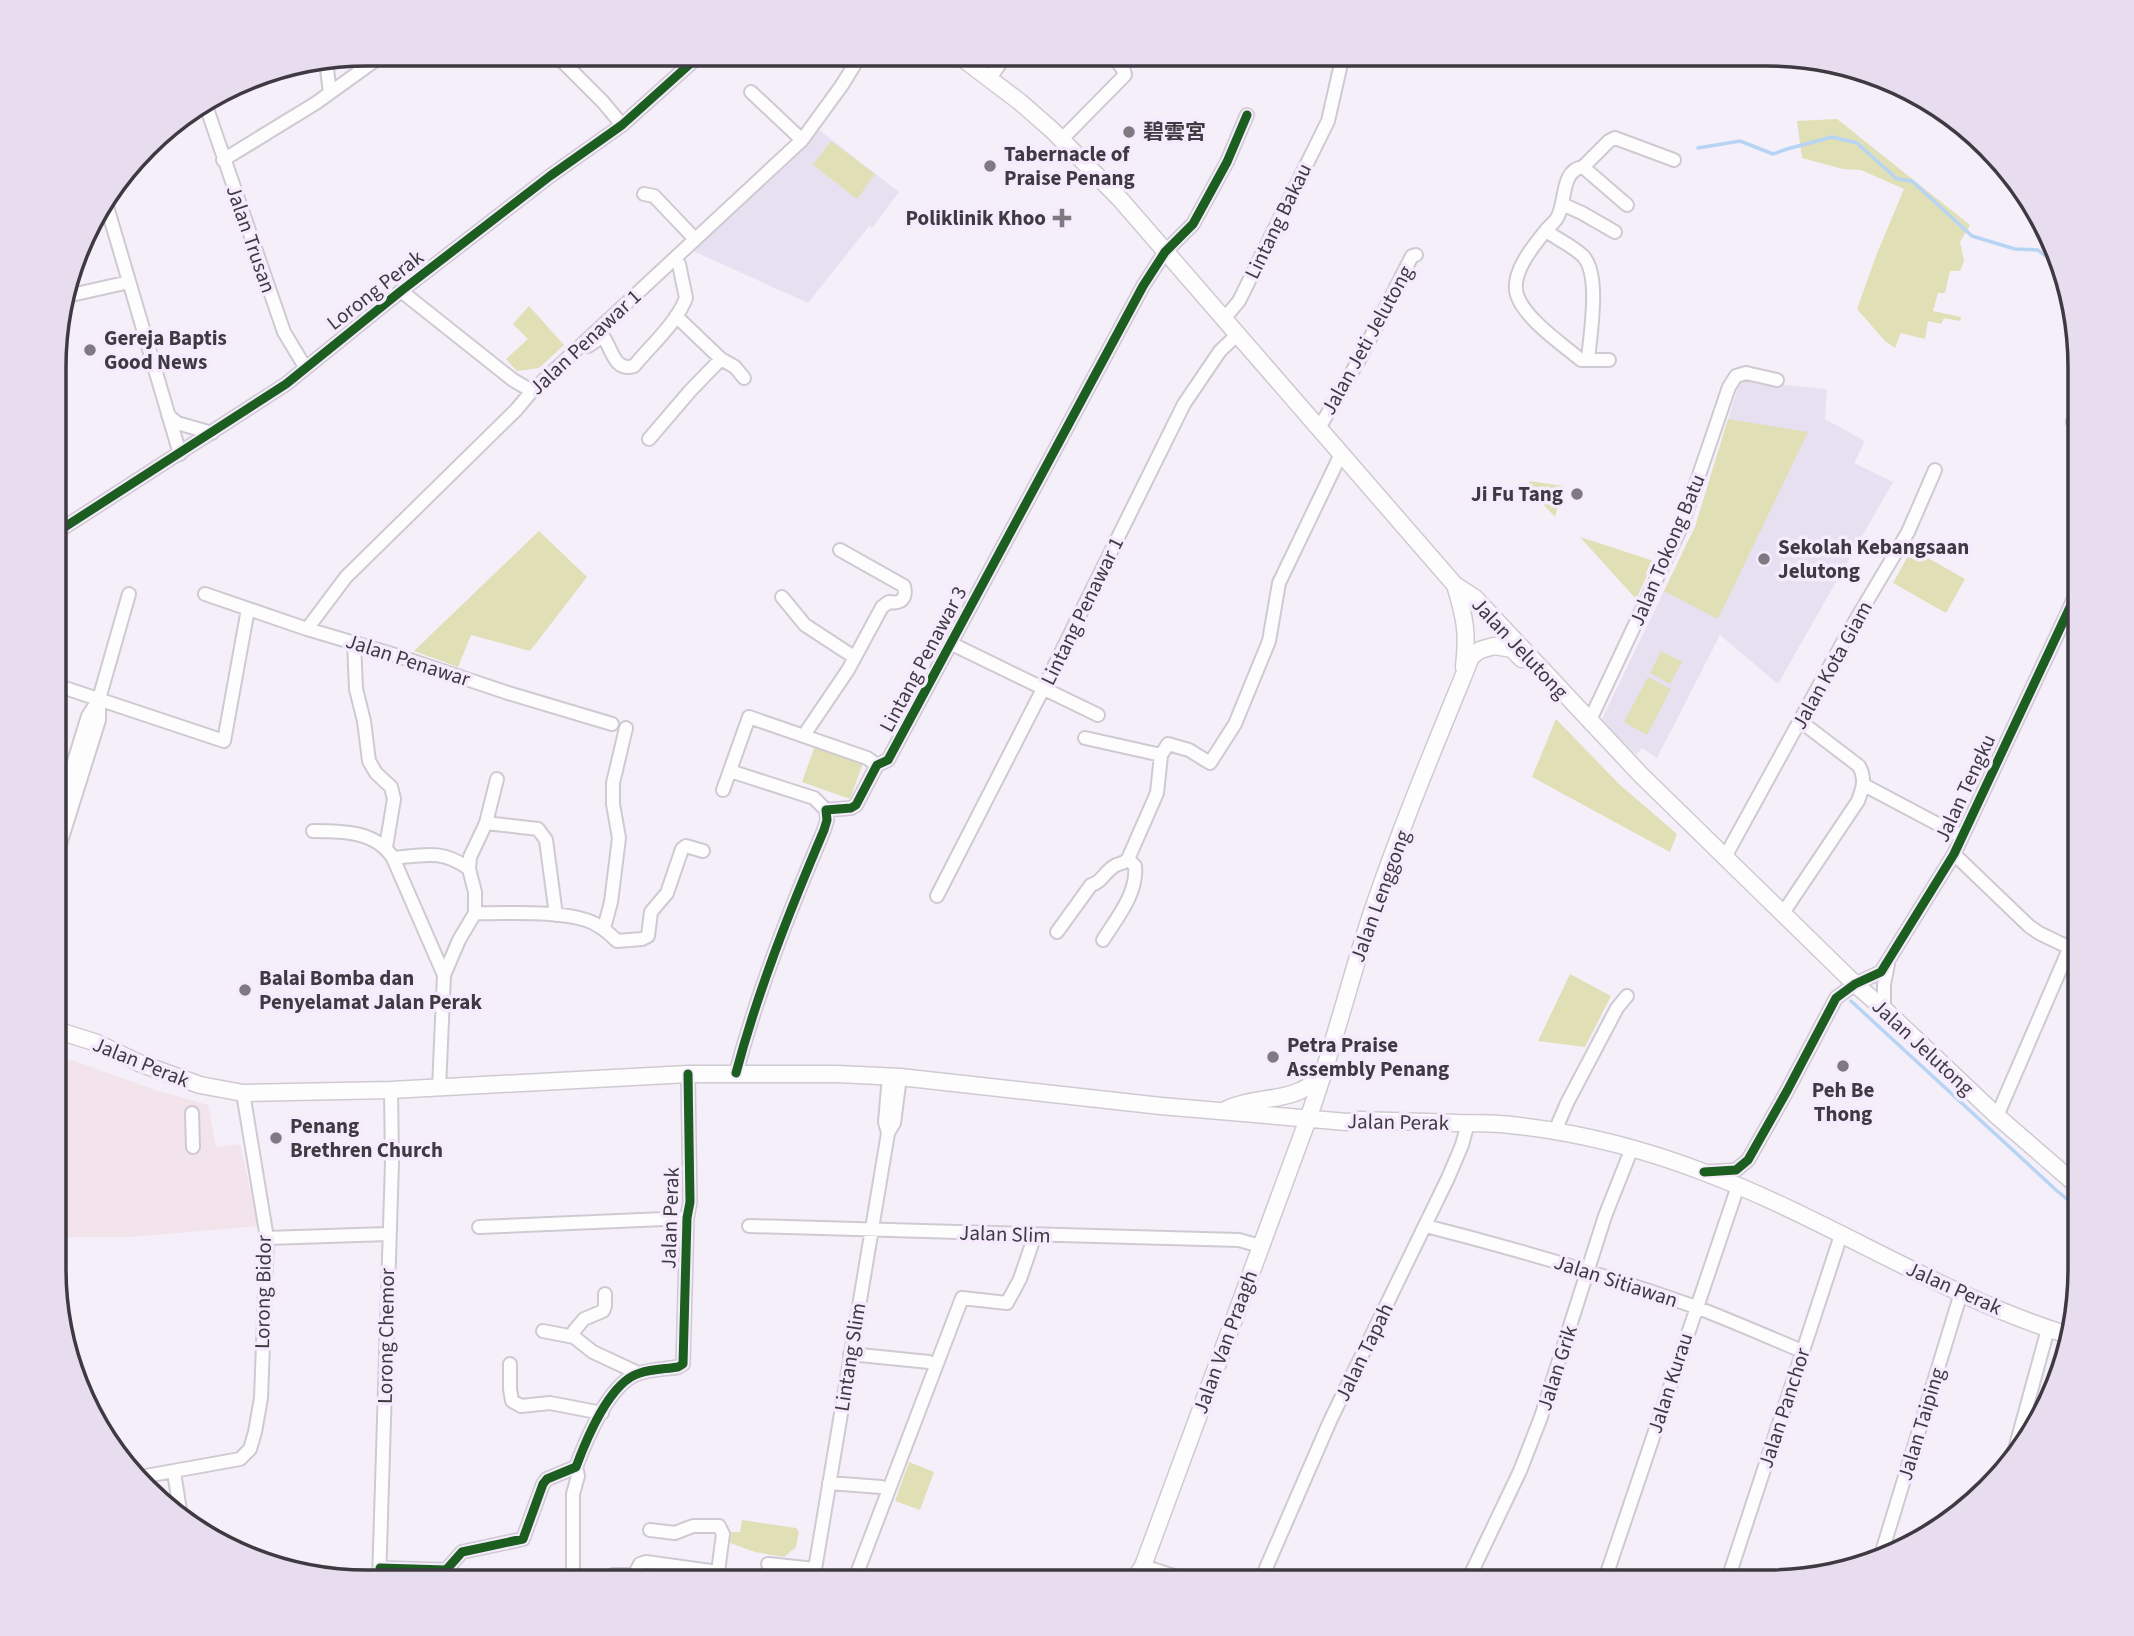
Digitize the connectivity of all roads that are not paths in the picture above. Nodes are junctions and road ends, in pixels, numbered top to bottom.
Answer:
1 (367, 66) edge
2 (567, 66) edge
3 (688, 66) edge
4 (853, 66) edge
5 (973, 66) edge
6 (998, 66) edge
7 (1120, 66) edge
8 (1340, 66) edge
9 (327, 69) edge
10 (990, 78) junction
11 (751, 92) dead end
12 (330, 93) junction
13 (208, 112) edge
14 (1247, 115) dead end
15 (622, 125) junction
16 (802, 140) junction
17 (1061, 140) junction
18 (223, 160) junction
19 (1674, 160) dead end
20 (1583, 167) junction
21 (644, 194) dead end
22 (1562, 204) junction
23 (1627, 205) dead end
24 (109, 214) edge
25 (1546, 231) junction
26 (1615, 232) dead end
27 (695, 239) junction
28 (1165, 253) junction
29 (1416, 255) dead end
30 (679, 264) dead end
31 (129, 282) junction
32 (401, 291) junction
33 (76, 294) edge
34 (676, 316) junction
35 (1224, 319) junction
36 (1238, 334) junction
37 (721, 359) junction
38 (1609, 359) dead end
39 (1588, 360) junction
40 (305, 367) junction
41 (744, 378) dead end
42 (1777, 380) dead end
43 (532, 391) junction
44 (168, 414) junction
45 (1319, 428) junction
46 (212, 433) junction
47 (649, 439) dead end
48 (180, 454) junction
49 (1341, 454) junction
50 (1935, 470) dead end
51 (66, 526) edge
52 (839, 550) dead end
53 (1455, 585) junction
54 (129, 594) dead end
55 (205, 594) dead end
56 (782, 597) dead end
57 (248, 608) junction
58 (2068, 612) edge
59 (307, 629) junction
60 (354, 642) junction
61 (950, 643) junction
62 (854, 657) junction
63 (1462, 677) junction
64 (66, 688) edge
65 (1044, 689) junction
66 (99, 699) junction
67 (1098, 715) dead end
68 (1800, 721) junction
69 (1589, 722) junction
70 (612, 724) dead end
71 (626, 728) dead end
72 (804, 736) junction
73 (1085, 738) dead end
74 (1161, 755) junction
75 (877, 765) junction
76 (730, 771) junction
77 (496, 779) dead end
78 (1864, 785) junction
79 (1653, 787) junction
80 (66, 788) edge
81 (723, 790) dead end
82 (826, 810) junction
83 (486, 822) junction
84 (66, 825) edge
85 (313, 831) dead end
86 (1962, 837) junction
87 (386, 847) junction
88 (703, 851) dead end
89 (1954, 854) junction
90 (1725, 857) junction
91 (393, 858) junction
92 (1128, 859) junction
93 (469, 869) junction
94 (937, 895) dead end
95 (475, 913) junction
96 (1783, 913) junction
97 (556, 915) junction
98 (604, 928) junction
99 (1057, 932) dead end
100 (1103, 940) dead end
101 (2068, 947) edge
102 (2068, 953) edge
103 (1890, 957) junction
104 (444, 975) junction
105 (1855, 984) junction
106 (1627, 996) dead end
107 (1884, 1009) junction
108 (66, 1034) edge
109 (736, 1073) junction
110 (688, 1074) junction
111 (1323, 1076) junction
112 (894, 1077) junction
113 (439, 1088) junction
114 (391, 1090) junction
115 (243, 1093) junction
116 (1991, 1111) junction
117 (1221, 1112) junction
118 (192, 1114) dead end
119 (1310, 1114) junction
120 (1468, 1123) junction
121 (1555, 1131) junction
122 (193, 1147) dead end
123 (1632, 1149) junction
124 (1704, 1172) junction
125 (2068, 1178) edge
126 (1738, 1186) junction
127 (687, 1218) junction
128 (748, 1226) dead end
129 (1426, 1226) junction
130 (479, 1227) dead end
131 (871, 1231) junction
132 (388, 1234) junction
133 (1841, 1234) junction
134 (1035, 1235) junction
135 (267, 1238) junction
136 (1260, 1246) junction
137 (1588, 1270) junction
138 (1961, 1293) junction
139 (606, 1294) dead end
140 (1695, 1307) junction
141 (2048, 1329) junction
142 (543, 1331) dead end
143 (2061, 1333) edge
144 (574, 1337) junction
145 (1802, 1351) junction
146 (850, 1354) junction
147 (929, 1362) dead end
148 (510, 1364) dead end
149 (638, 1373) junction
150 (601, 1413) junction
151 (2020, 1431) edge
152 (576, 1467) junction
153 (174, 1472) junction
154 (150, 1476) edge
155 (829, 1483) junction
156 (881, 1488) dead end
157 (179, 1503) edge
158 (650, 1530) dead end
159 (1884, 1546) edge
160 (768, 1564) dead end
161 (380, 1570) edge
162 (446, 1570) edge
163 (573, 1570) edge
164 (637, 1570) edge
165 (704, 1570) edge
166 (718, 1570) edge
167 (793, 1570) edge
168 (814, 1570) edge
169 (858, 1570) edge
170 (1144, 1570) edge
171 (1265, 1570) edge
172 (1473, 1570) edge
173 (1608, 1570) edge
174 (1731, 1570) edge

1 - 12 street
2 - 15 street
3 - 15 street, Lorong Perak
4 - 16 street, Jalan Penawar 1
5 - 10 main road, Jalan Jelutong
6 - 10 street
7 - 17 street
8 - 35 street, Lintang Bakau
9 - 12 street
10 - 17 main road, Jalan Jelutong
11 - 16 street
12 - 18 street
13 - 18 street, Jalan Trusan
14 - 28 street, Lintang Penawar 3
15 - 32 street, Lorong Perak
16 - 27 street, Jalan Penawar 1
17 - 28 main road, Jalan Jelutong
18 - 40 street, Jalan Trusan
19 - 20 street
20 - 22 street
20 - 23 street
21 - 27 street
22 - 25 street
22 - 26 street
24 - 31 street
25 - 39 street
25 - 39 street
27 - 43 street, Jalan Penawar 1
28 - 35 main road, Jalan Jelutong
28 - 61 street, Lintang Penawar 3
29 - 45 street, Jalan Jeti Jelutong
30 - 34 street
31 - 33 street
31 - 44 street
32 - 40 street, Lorong Perak
32 - 43 street
34 - 37 street
34 - 43 street
35 - 36 main road, Jalan Jelutong
36 - 45 main road, Jalan Jelutong
36 - 65 street, Lintang Penawar 1
37 - 41 street
37 - 47 street
38 - 39 street
40 - 46 street, Lorong Perak
42 - 69 street, Jalan Tokong Batu
43 - 59 street, Jalan Penawar 1
44 - 46 street
44 - 48 street
45 - 49 main road, Jalan Jelutong
46 - 48 street, Lorong Perak
48 - 51 street, Lorong Perak
49 - 53 main road, Jalan Jelutong
49 - 74 street
50 - 68 street, Jalan Kota Giam
52 - 62 street
53 - 63 main road, Jalan Lenggong
53 - 69 main road, Jalan Jelutong
54 - 66 street
55 - 57 street, Jalan Penawar
56 - 62 street
57 - 59 street, Jalan Penawar
57 - 66 street
58 - 86 street, Jalan Tengku
59 - 60 street, Jalan Penawar
60 - 70 street, Jalan Penawar
60 - 87 street
61 - 65 street
61 - 75 street, Lintang Penawar 3
62 - 72 street
63 - 79 main road, Jalan Lenggong
63 - 111 main road, Jalan Lenggong
64 - 66 street
65 - 67 street
65 - 94 street, Lintang Penawar 1
66 - 80 street
66 - 84 street
68 - 78 street
68 - 90 street, Jalan Kota Giam
69 - 79 main road, Jalan Jelutong
71 - 98 street
72 - 75 street
72 - 76 street
73 - 74 street
74 - 92 street
75 - 82 street, Lintang Penawar 3
76 - 81 street
76 - 82 street
77 - 83 street
78 - 86 street
78 - 96 street
79 - 90 main road, Jalan Jelutong
82 - 109 street
83 - 93 street
83 - 97 street
85 - 87 street
86 - 89 street, Jalan Tengku
87 - 91 street
88 - 98 street
89 - 101 street
89 - 103 street, Jalan Tengku
90 - 96 main road, Jalan Jelutong
91 - 93 street
91 - 104 street
92 - 99 street
92 - 100 street
93 - 95 street
95 - 97 street
95 - 104 street
96 - 105 main road, Jalan Jelutong
97 - 98 street
102 - 116 street
103 - 105 street, Jalan Tengku
103 - 107 street
104 - 113 street
105 - 107 main road, Jalan Jelutong
105 - 124 street, Jalan Tengku
106 - 121 street
107 - 116 main road, Jalan Jelutong
108 - 115 main road, Jalan Perak
109 - 110 main road, Jalan Perak
109 - 112 main road, Jalan Perak
110 - 113 main road, Jalan Perak
110 - 127 street, Jalan Perak
111 - 117 main road
111 - 119 main road, Jalan Lenggong
112 - 117 main road, Jalan Perak
112 - 131 street, Lintang Slim
113 - 114 main road, Jalan Perak
114 - 115 main road, Jalan Perak
114 - 132 street, Lorong Chemor
115 - 135 street, Lorong Bidor
116 - 125 main road, Jalan Jelutong
117 - 119 main road, Jalan Perak
118 - 122 street
119 - 120 main road, Jalan Perak
119 - 136 main road, Jalan Van Praagh
120 - 121 main road, Jalan Perak
120 - 129 street, Jalan Tapah
121 - 123 main road, Jalan Perak
123 - 124 main road, Jalan Perak
123 - 137 street, Jalan Grik
124 - 126 main road, Jalan Perak
126 - 133 main road, Jalan Perak
126 - 140 street, Jalan Kurau
127 - 130 street
127 - 149 street, Jalan Perak
128 - 131 street, Jalan Slim
129 - 137 street, Jalan Sitiawan
129 - 171 street, Jalan Tapah
131 - 134 street, Jalan Slim
131 - 146 street, Lintang Slim
132 - 135 street
132 - 161 street, Lorong Chemor
133 - 138 main road, Jalan Perak
133 - 145 street, Jalan Panchor
134 - 136 street, Jalan Slim
134 - 169 street
135 - 153 street, Lorong Bidor
136 - 170 main road, Jalan Van Praagh
137 - 140 street, Jalan Sitiawan
137 - 172 street, Jalan Grik
138 - 141 main road, Jalan Perak
138 - 159 street, Jalan Taiping
139 - 144 street
140 - 145 street, Jalan Sitiawan
140 - 173 street, Jalan Kurau
141 - 143 main road, Jalan Perak
141 - 151 street
142 - 144 street
144 - 149 street
145 - 174 street, Jalan Panchor
146 - 147 street
146 - 155 street, Lintang Slim
148 - 150 street
149 - 150 street
150 - 152 street
152 - 162 street
152 - 163 street
153 - 154 street
153 - 157 street
155 - 156 street
155 - 168 street, Lintang Slim
158 - 166 street
160 - 167 street
164 - 165 street

